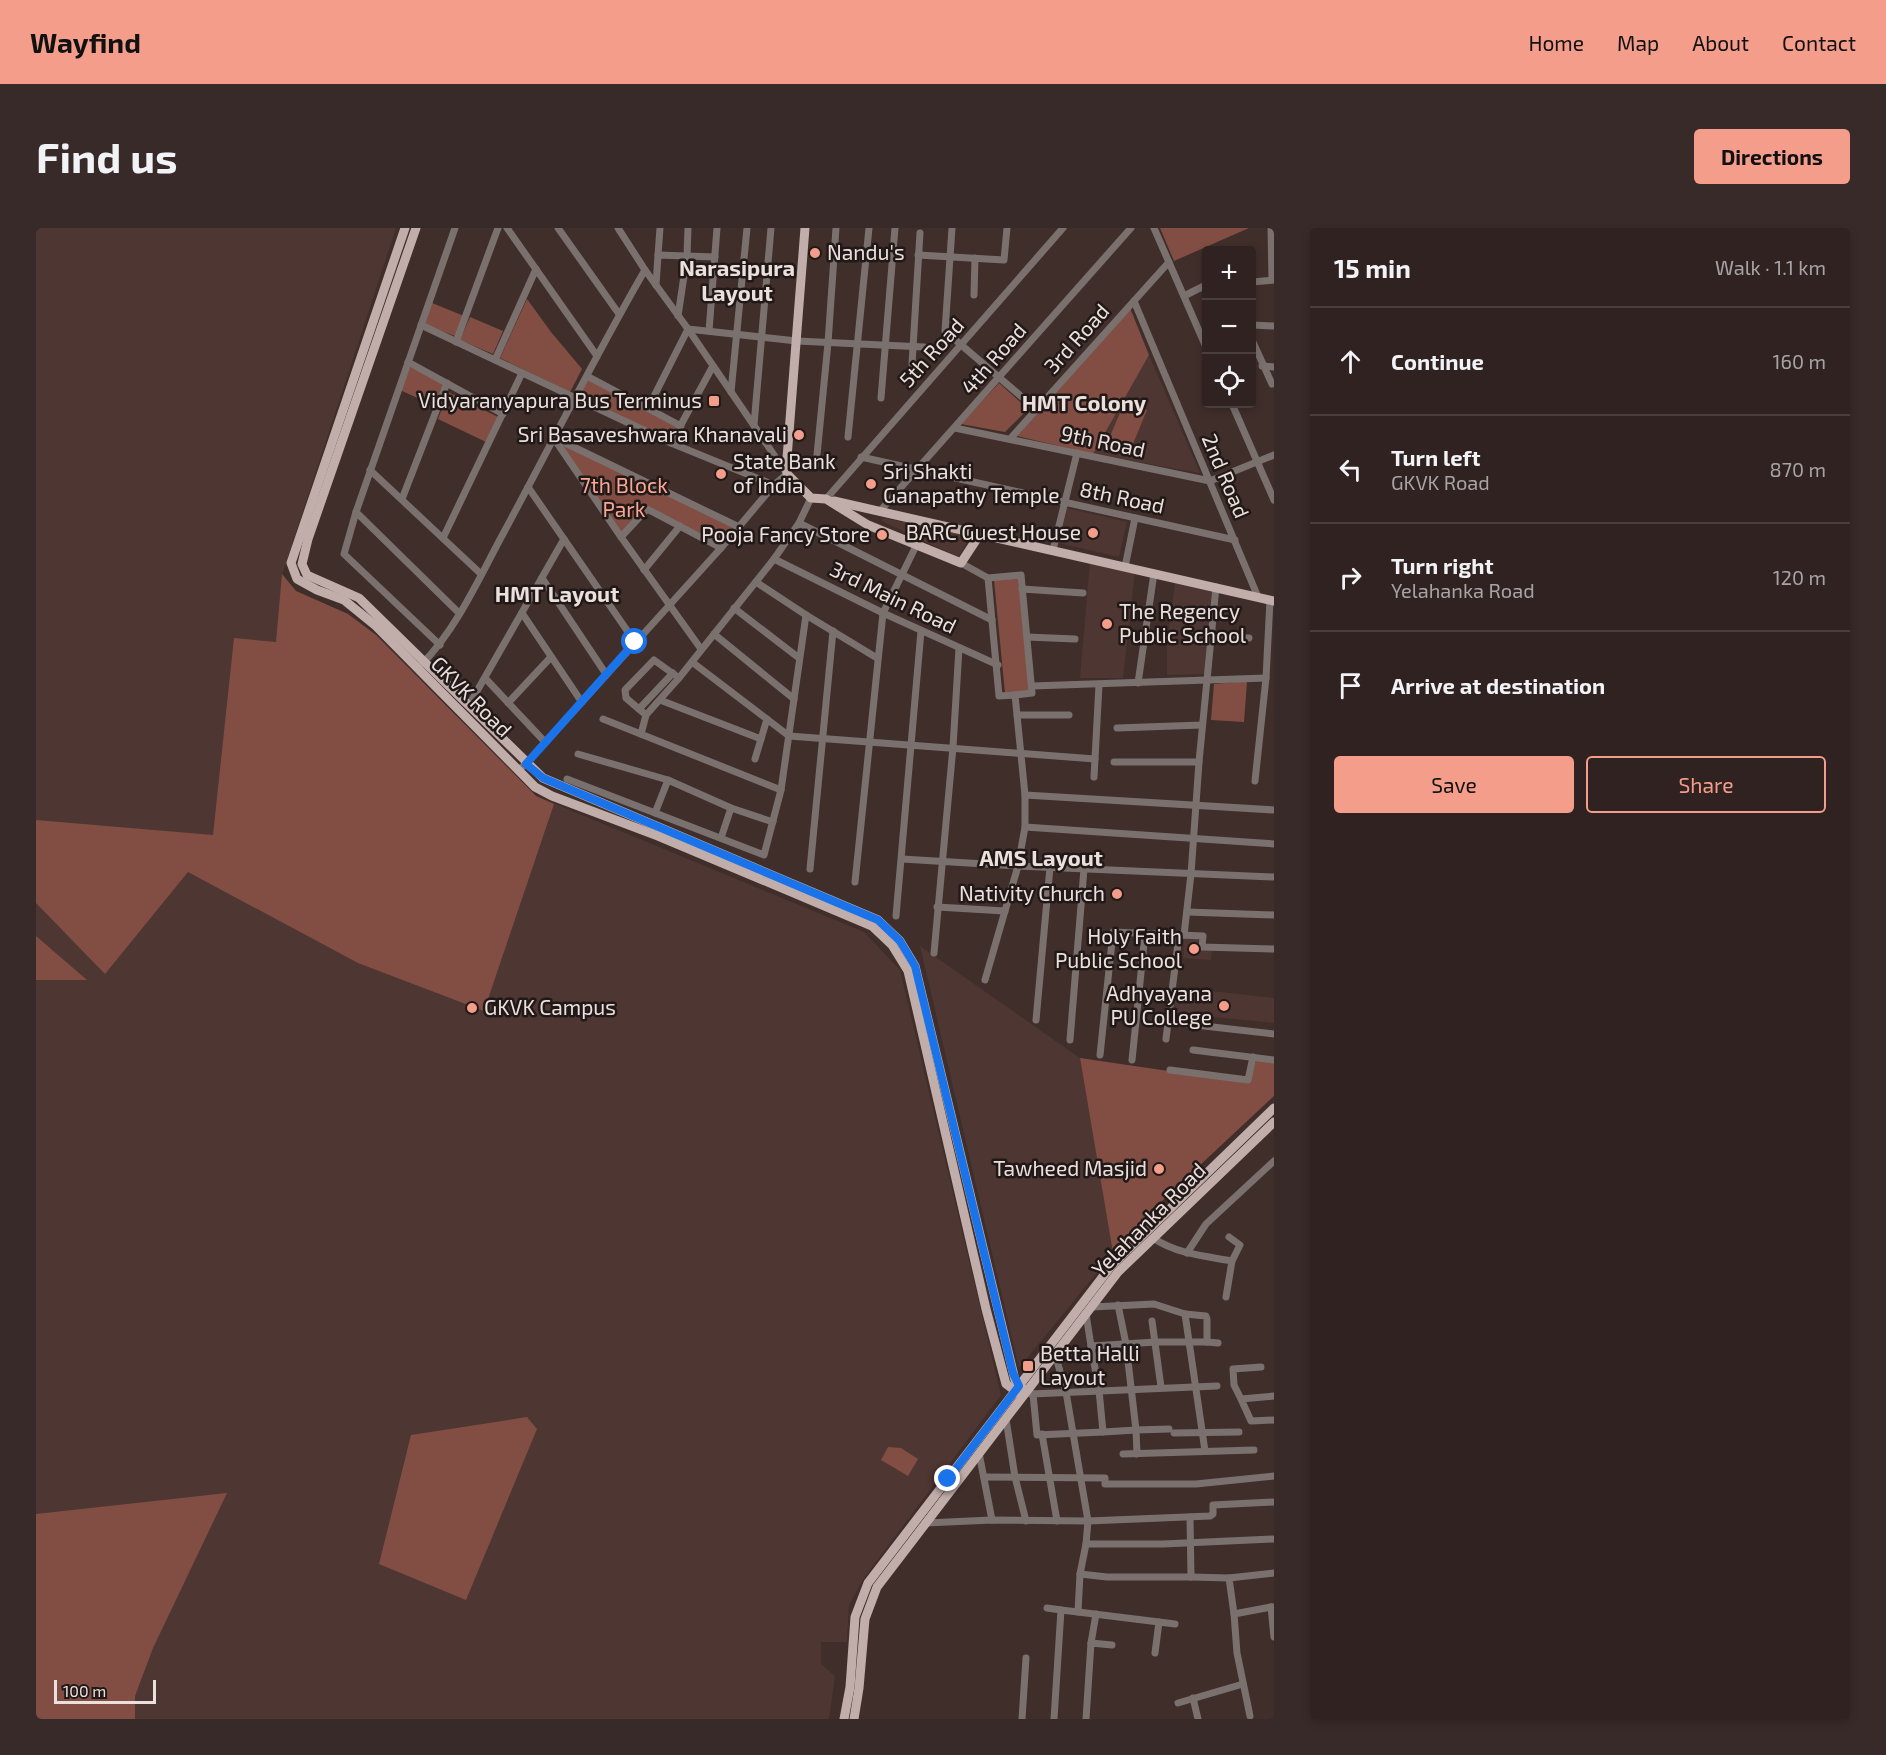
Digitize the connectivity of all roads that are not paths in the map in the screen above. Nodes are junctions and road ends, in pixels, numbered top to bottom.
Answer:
1 (405, 228) edge
2 (416, 228) edge
3 (455, 228) edge
4 (498, 228) edge
5 (507, 228) edge
6 (558, 228) edge
7 (618, 228) edge
8 (660, 228) edge
9 (688, 228) edge
10 (717, 228) edge
11 (747, 228) edge
12 (771, 228) edge
13 (805, 228) edge
14 (836, 228) edge
15 (869, 228) edge
16 (895, 228) edge
17 (952, 228) edge
18 (1007, 228) edge
19 (1063, 228) edge
20 (1131, 228) edge
21 (1154, 228) edge
22 (1271, 228) edge
23 (920, 233) dead end
24 (658, 255) junction
25 (918, 255) junction
26 (687, 256) junction
27 (715, 256) junction
28 (950, 257) junction
29 (975, 258) junction
30 (1169, 262) junction
31 (536, 269) junction
32 (645, 270) junction
33 (1273, 280) edge
34 (1256, 282) edge
35 (656, 285) junction
36 (1202, 287) edge
37 (974, 295) dead end
38 (1184, 296) junction
39 (1134, 301) junction
40 (619, 314) junction
41 (678, 316) junction
42 (421, 325) junction
43 (1256, 325) edge
44 (1274, 327) edge
45 (688, 329) junction
46 (709, 331) junction
47 (736, 334) junction
48 (762, 337) junction
49 (1202, 338) edge
50 (797, 341) junction
51 (456, 342) junction
52 (828, 343) junction
53 (858, 344) junction
54 (962, 344) junction
55 (885, 345) junction
56 (913, 347) junction
57 (924, 347) dead end
58 (1256, 352) edge
59 (597, 356) junction
60 (495, 360) junction
61 (408, 362) junction
62 (912, 364) dead end
63 (713, 366) junction
64 (1262, 366) junction
65 (1274, 367) edge
66 (522, 373) junction
67 (586, 376) junction
68 (1000, 377) junction
69 (447, 383) junction
70 (1272, 384) dead end
71 (731, 392) junction
72 (575, 398) junction
73 (881, 398) dead end
74 (648, 408) junction
75 (1234, 408) edge
76 (1036, 409) junction
77 (503, 414) junction
78 (753, 425) junction
79 (681, 426) junction
80 (955, 428) junction
81 (553, 437) junction
82 (848, 437) dead end
83 (1010, 439) junction
84 (671, 443) junction
85 (1077, 453) junction
86 (1274, 455) edge
87 (861, 457) junction
88 (1258, 462) junction
89 (816, 465) dead end
90 (370, 470) junction
91 (918, 470) junction
92 (787, 474) junction
93 (1210, 481) junction
94 (774, 485) junction
95 (528, 486) junction
96 (811, 498) junction
97 (402, 499) junction
98 (826, 499) junction
99 (1274, 500) edge
100 (1063, 502) junction
101 (880, 511) junction
102 (356, 512) junction
103 (1135, 518) junction
104 (799, 523) junction
105 (680, 526) junction
106 (739, 527) junction
107 (980, 534) junction
108 (621, 537) junction
109 (443, 538) junction
110 (564, 539) junction
111 (1235, 540) junction
112 (916, 546) junction
113 (721, 548) junction
114 (1053, 550) junction
115 (774, 559) junction
116 (961, 563) junction
117 (1125, 567) junction
118 (645, 570) junction
119 (1154, 573) junction
120 (481, 574) junction
121 (902, 574) junction
122 (988, 578) junction
123 (542, 579) junction
124 (756, 582) junction
125 (1216, 588) junction
126 (1022, 589) junction
127 (1083, 593) dead end
128 (1258, 597) junction
129 (1272, 600) edge
130 (669, 605) junction
131 (734, 608) junction
132 (459, 613) junction
133 (522, 613) junction
134 (883, 613) junction
135 (806, 615) junction
136 (992, 620) junction
137 (833, 631) junction
138 (921, 631) junction
139 (714, 634) junction
140 (1027, 637) junction
141 (1210, 637) junction
142 (394, 638) junction
143 (1249, 638) dead end
144 (1076, 639) dead end
145 (635, 642) junction
146 (440, 645) junction
147 (959, 648) junction
148 (701, 649) junction
149 (551, 657) junction
150 (877, 657) junction
151 (799, 658) junction
152 (692, 662) junction
153 (421, 665) junction
154 (998, 665) junction
155 (606, 674) junction
156 (676, 675) junction
157 (484, 678) junction
158 (1266, 678) junction
159 (1206, 682) junction
160 (1138, 684) junction
161 (1099, 685) junction
162 (1032, 686) junction
163 (1016, 695) junction
164 (794, 699) junction
165 (660, 700) junction
166 (581, 701) junction
167 (508, 703) junction
168 (469, 705) junction
169 (639, 709) junction
170 (646, 715) junction
171 (1017, 715) junction
172 (1069, 715) dead end
173 (603, 718) dead end
174 (767, 719) junction
175 (1202, 725) junction
176 (1117, 728) dead end
177 (641, 734) junction
178 (789, 736) junction
179 (824, 738) junction
180 (761, 739) junction
181 (870, 741) junction
182 (545, 742) junction
183 (911, 744) junction
184 (953, 747) junction
185 (1021, 753) junction
186 (579, 754) dead end
187 (755, 759) dead end
188 (1095, 759) junction
189 (1113, 762) dead end
190 (1199, 762) junction
191 (526, 764) junction
192 (518, 770) junction
193 (1094, 777) dead end
194 (567, 779) dead end
195 (668, 780) junction
196 (1255, 781) dead end
197 (781, 790) junction
198 (1025, 795) junction
199 (1196, 805) junction
200 (731, 808) junction
201 (1274, 810) edge
202 (655, 813) junction
203 (773, 822) junction
204 (1026, 827) junction
205 (721, 838) junction
206 (1194, 838) junction
207 (1274, 844) edge
208 (902, 859) junction
209 (941, 862) junction
210 (1017, 866) junction
211 (1050, 867) junction
212 (810, 869) dead end
213 (1084, 869) junction
214 (1191, 874) junction
215 (1274, 877) edge
216 (855, 882) dead end
217 (937, 907) junction
218 (1005, 911) junction
219 (1187, 912) junction
220 (1274, 915) edge
221 (896, 916) dead end
222 (1145, 934) junction
223 (1181, 935) junction
224 (1274, 949) edge
225 (934, 953) dead end
226 (985, 980) dead end
227 (1036, 1020) dead end
228 (1169, 1022) junction
229 (1274, 1034) edge
230 (1166, 1039) dead end
231 (1070, 1040) dead end
232 (1192, 1050) dead end
233 (1100, 1055) dead end
234 (1253, 1057) junction
235 (1132, 1059) dead end
236 (1274, 1060) edge
237 (1170, 1070) dead end
238 (1274, 1108) edge
239 (1274, 1122) edge
240 (1274, 1161) edge
241 (1230, 1237) dead end
242 (1154, 1238) junction
243 (1187, 1253) junction
244 (1232, 1261) junction
245 (1226, 1297) dead end
246 (1118, 1305) junction
247 (1089, 1310) junction
248 (1185, 1314) junction
249 (1152, 1321) dead end
250 (1189, 1341) junction
251 (1156, 1342) junction
252 (1207, 1342) junction
253 (1218, 1343) dead end
254 (1126, 1344) junction
255 (1091, 1346) junction
256 (1055, 1354) junction
257 (1261, 1367) dead end
258 (1217, 1386) dead end
259 (1161, 1387) junction
260 (1196, 1387) junction
261 (1132, 1389) junction
262 (1099, 1390) junction
263 (1024, 1392) junction
264 (1066, 1392) junction
265 (1274, 1396) edge
266 (1241, 1400) junction
267 (1006, 1419) junction
268 (1274, 1420) edge
269 (1136, 1430) junction
270 (1103, 1432) junction
271 (1239, 1432) dead end
272 (1073, 1433) junction
273 (1203, 1433) junction
274 (1042, 1434) junction
275 (1254, 1450) dead end
276 (1205, 1451) junction
277 (979, 1453) junction
278 (1123, 1454) dead end
279 (1137, 1454) junction
280 (1048, 1476) junction
281 (1080, 1476) junction
282 (1274, 1476) edge
283 (984, 1477) junction
284 (1015, 1477) junction
285 (1274, 1502) edge
286 (1190, 1517) junction
287 (993, 1520) junction
288 (1026, 1521) junction
289 (1058, 1521) junction
290 (1088, 1521) junction
291 (926, 1523) junction
292 (1274, 1539) edge
293 (1191, 1543) junction
294 (1086, 1544) junction
295 (1274, 1573) edge
296 (1080, 1574) junction
297 (1191, 1577) junction
298 (1229, 1578) junction
299 (1273, 1607) edge
300 (1047, 1608) dead end
301 (1061, 1610) junction
302 (1078, 1612) junction
303 (1096, 1614) junction
304 (1234, 1614) junction
305 (1159, 1622) junction
306 (1175, 1624) dead end
307 (1274, 1637) edge
308 (1091, 1643) junction
309 (1112, 1646) dead end
310 (1155, 1653) dead end
311 (1026, 1658) dead end
312 (1242, 1684) junction
313 (1193, 1698) junction
314 (1178, 1703) dead end
315 (1250, 1716) dead end
316 (844, 1719) edge
317 (854, 1719) edge
318 (1022, 1719) edge
319 (1054, 1719) edge
320 (1086, 1719) edge
321 (1198, 1719) edge

1 - 142 main road, GKVK Road
2 - 142 main road, GKVK Road
3 - 42 street
4 - 51 street
5 - 31 street
6 - 40 street
7 - 32 street
8 - 24 street
9 - 26 street
10 - 27 street
11 - 47 street
12 - 48 street
13 - 50 main road
14 - 52 street
15 - 53 street
16 - 55 street
17 - 28 street
18 - 29 street
19 - 54 street, 5th Road
20 - 68 street, 4th Road
21 - 30 street
22 - 33 street
23 - 25 street
24 - 26 street
24 - 35 street
25 - 28 street
25 - 56 street
26 - 27 street
26 - 41 street
27 - 46 street
28 - 29 street
28 - 54 street
29 - 37 street
30 - 38 street
30 - 39 street, 3rd Road
31 - 59 street
31 - 60 street
32 - 35 street
32 - 40 street
33 - 34 street
35 - 41 street
36 - 38 street
38 - 49 street
39 - 76 street, 3rd Road
39 - 93 street, 2nd Road
40 - 59 street
41 - 45 street
42 - 51 street
42 - 61 street
43 - 44 street
45 - 46 street
45 - 63 street
45 - 74 street
46 - 47 street
47 - 48 street
47 - 71 street
48 - 50 street
48 - 78 street
50 - 52 street
50 - 92 main road
51 - 60 street
52 - 53 street
52 - 89 street
53 - 55 street
53 - 82 street
54 - 68 street
54 - 87 street, 5th Road
55 - 56 street
55 - 73 street
56 - 57 street
56 - 62 street
58 - 64 street
59 - 67 street
60 - 66 street
61 - 69 street
61 - 90 street
63 - 71 street
63 - 79 street
64 - 65 street
64 - 70 street
66 - 72 street
66 - 77 street
67 - 72 street
67 - 74 street
68 - 76 street
68 - 80 street, 4th Road
69 - 77 street
69 - 97 street
71 - 78 street
72 - 81 street
72 - 84 street
74 - 79 street
75 - 88 street
76 - 83 street, 3rd Road
77 - 109 street
78 - 92 street
79 - 84 street
80 - 83 street, 9th Road
80 - 91 street, 4th Road
81 - 95 street
81 - 106 street
81 - 108 street
83 - 85 street, 9th Road
84 - 94 street
85 - 93 street, 9th Road
85 - 100 street
86 - 88 street
87 - 91 street, 8th Road
87 - 98 street, 5th Road
88 - 93 street
88 - 99 street
90 - 97 street
90 - 102 street
91 - 100 street, 8th Road
91 - 101 street, 4th Road
92 - 94 street
92 - 96 main road
93 - 111 street, 2nd Road
94 - 106 street
95 - 110 street
95 - 120 street
96 - 98 main road
96 - 104 street
97 - 109 street
98 - 101 main road
98 - 112 main road
100 - 103 street, 8th Road
100 - 114 street
101 - 107 main road
102 - 132 street
102 - 146 street
103 - 111 street, 8th Road
103 - 117 street
104 - 115 street
104 - 121 street
105 - 108 street
105 - 113 street
105 - 118 street
106 - 113 street
107 - 114 main road
107 - 116 main road
108 - 118 street
109 - 120 street
110 - 123 street
110 - 145 street
111 - 128 street, 2nd Road
112 - 116 main road
112 - 121 street
113 - 130 street
114 - 117 main road
115 - 124 street
115 - 134 street, 3rd Main Road
116 - 122 street
117 - 119 main road
118 - 130 street
119 - 125 main road
119 - 160 street
120 - 132 street
121 - 134 street
121 - 136 street
122 - 126 street
122 - 136 street
123 - 133 street
123 - 155 street
124 - 131 street
124 - 135 street
125 - 128 main road
125 - 141 street
126 - 127 street
126 - 140 street
128 - 129 main road
129 - 158 street
130 - 145 street
130 - 148 street
131 - 139 street
131 - 151 street
132 - 146 street
133 - 149 street
133 - 157 street
134 - 138 street, 3rd Main Road
134 - 150 street
135 - 137 street
135 - 151 street
136 - 154 street
137 - 150 street
137 - 179 street
138 - 147 street, 3rd Main Road
138 - 183 street
139 - 148 street
139 - 164 street
140 - 144 street
140 - 162 street
141 - 143 street
141 - 159 street
142 - 153 main road, GKVK Road
145 - 155 street
146 - 153 street
147 - 154 street, 3rd Main Road
147 - 184 street
148 - 152 street
149 - 166 street
149 - 167 street
150 - 181 street
151 - 164 street
152 - 156 street
152 - 174 street
153 - 168 main road, GKVK Road
153 - 192 main road, GKVK Road
154 - 163 street
155 - 166 street
156 - 165 street
156 - 169 street
156 - 169 street
157 - 167 street
157 - 168 street
158 - 159 street
158 - 196 street
159 - 160 street
159 - 175 street
160 - 161 street
161 - 162 street
161 - 188 street
162 - 163 street
163 - 171 street
164 - 178 street
165 - 170 street
165 - 180 street
166 - 182 street
167 - 182 street
168 - 191 main road, GKVK Road
169 - 170 street
170 - 177 street
171 - 172 street
171 - 185 street
173 - 177 street
174 - 178 street
174 - 180 street
175 - 176 street
175 - 190 street
177 - 197 street
178 - 179 street
178 - 197 street
179 - 181 street
179 - 212 street
180 - 187 street
181 - 183 street
181 - 216 street
182 - 191 street
183 - 184 street
183 - 208 street
184 - 185 street
184 - 209 street
185 - 188 street
185 - 198 street
186 - 195 street
188 - 193 street
189 - 190 street
190 - 199 street
191 - 192 street
191 - 263 main road, GKVK Road
192 - 263 main road, GKVK Road
194 - 202 street
195 - 200 street
195 - 202 street
197 - 203 street
198 - 199 street
198 - 204 street
199 - 201 street
199 - 206 street
200 - 203 street
200 - 205 street
202 - 205 street
203 - 205 street
204 - 206 street
204 - 210 street
206 - 207 street
206 - 214 street
208 - 209 street
208 - 221 street
209 - 210 street
209 - 217 street
210 - 211 street
210 - 218 street
211 - 213 street
211 - 227 street
213 - 214 street
213 - 231 street
214 - 215 street
214 - 219 street
217 - 218 street
217 - 225 street
218 - 226 street
219 - 220 street
219 - 223 street
222 - 223 street
222 - 233 street
222 - 235 street
223 - 224 street
223 - 228 street
228 - 229 street
228 - 230 street
232 - 234 street
234 - 236 street
234 - 237 street
238 - 263 main road, Yelahanka Road
239 - 242 main road, Yelahanka Road
240 - 243 street
241 - 244 street
242 - 243 street
242 - 247 main road, Yelahanka Road
243 - 244 street
244 - 245 street
246 - 247 street
246 - 248 street
246 - 254 street
247 - 255 street
247 - 256 main road, Yelahanka Road
248 - 250 street
248 - 252 street
249 - 251 street
250 - 251 street
250 - 252 street
250 - 260 street
251 - 254 street
251 - 259 street
252 - 253 street
254 - 255 street
254 - 261 street
255 - 262 street
256 - 263 main road, Yelahanka Road
256 - 264 street
257 - 266 street
258 - 260 street
259 - 260 street
259 - 261 street
260 - 273 street
261 - 262 street
261 - 269 street
262 - 264 street
262 - 270 street
263 - 264 street
263 - 267 main road, Yelahanka Road
263 - 274 street
263 - 316 main road, Yelahanka Road
264 - 272 street
265 - 266 street
266 - 268 street
267 - 277 main road, Yelahanka Road
267 - 284 street
269 - 270 street
269 - 273 street
269 - 279 street
270 - 272 street
271 - 273 street
272 - 274 street
272 - 281 street
273 - 276 street
274 - 280 street
275 - 276 street
276 - 279 street
277 - 283 street
277 - 291 main road, Yelahanka Road
278 - 279 street
280 - 281 street
280 - 284 street
280 - 289 street
281 - 282 street
281 - 290 street
283 - 284 street
283 - 287 street
284 - 288 street
285 - 286 street
286 - 290 street
286 - 293 street
287 - 288 street
287 - 291 street
288 - 289 street
289 - 290 street
290 - 294 street
291 - 317 main road, Yelahanka Road
292 - 293 street
293 - 294 street
293 - 297 street
294 - 296 street
295 - 298 street
296 - 297 street
296 - 302 street
297 - 298 street
298 - 304 street
299 - 304 street
299 - 307 street
300 - 301 street
301 - 302 street
301 - 319 street
302 - 303 street
303 - 305 street
303 - 308 street
304 - 312 street
305 - 306 street
305 - 310 street
308 - 309 street
308 - 320 street
311 - 318 street
312 - 313 street
312 - 315 street
313 - 314 street
313 - 321 street

